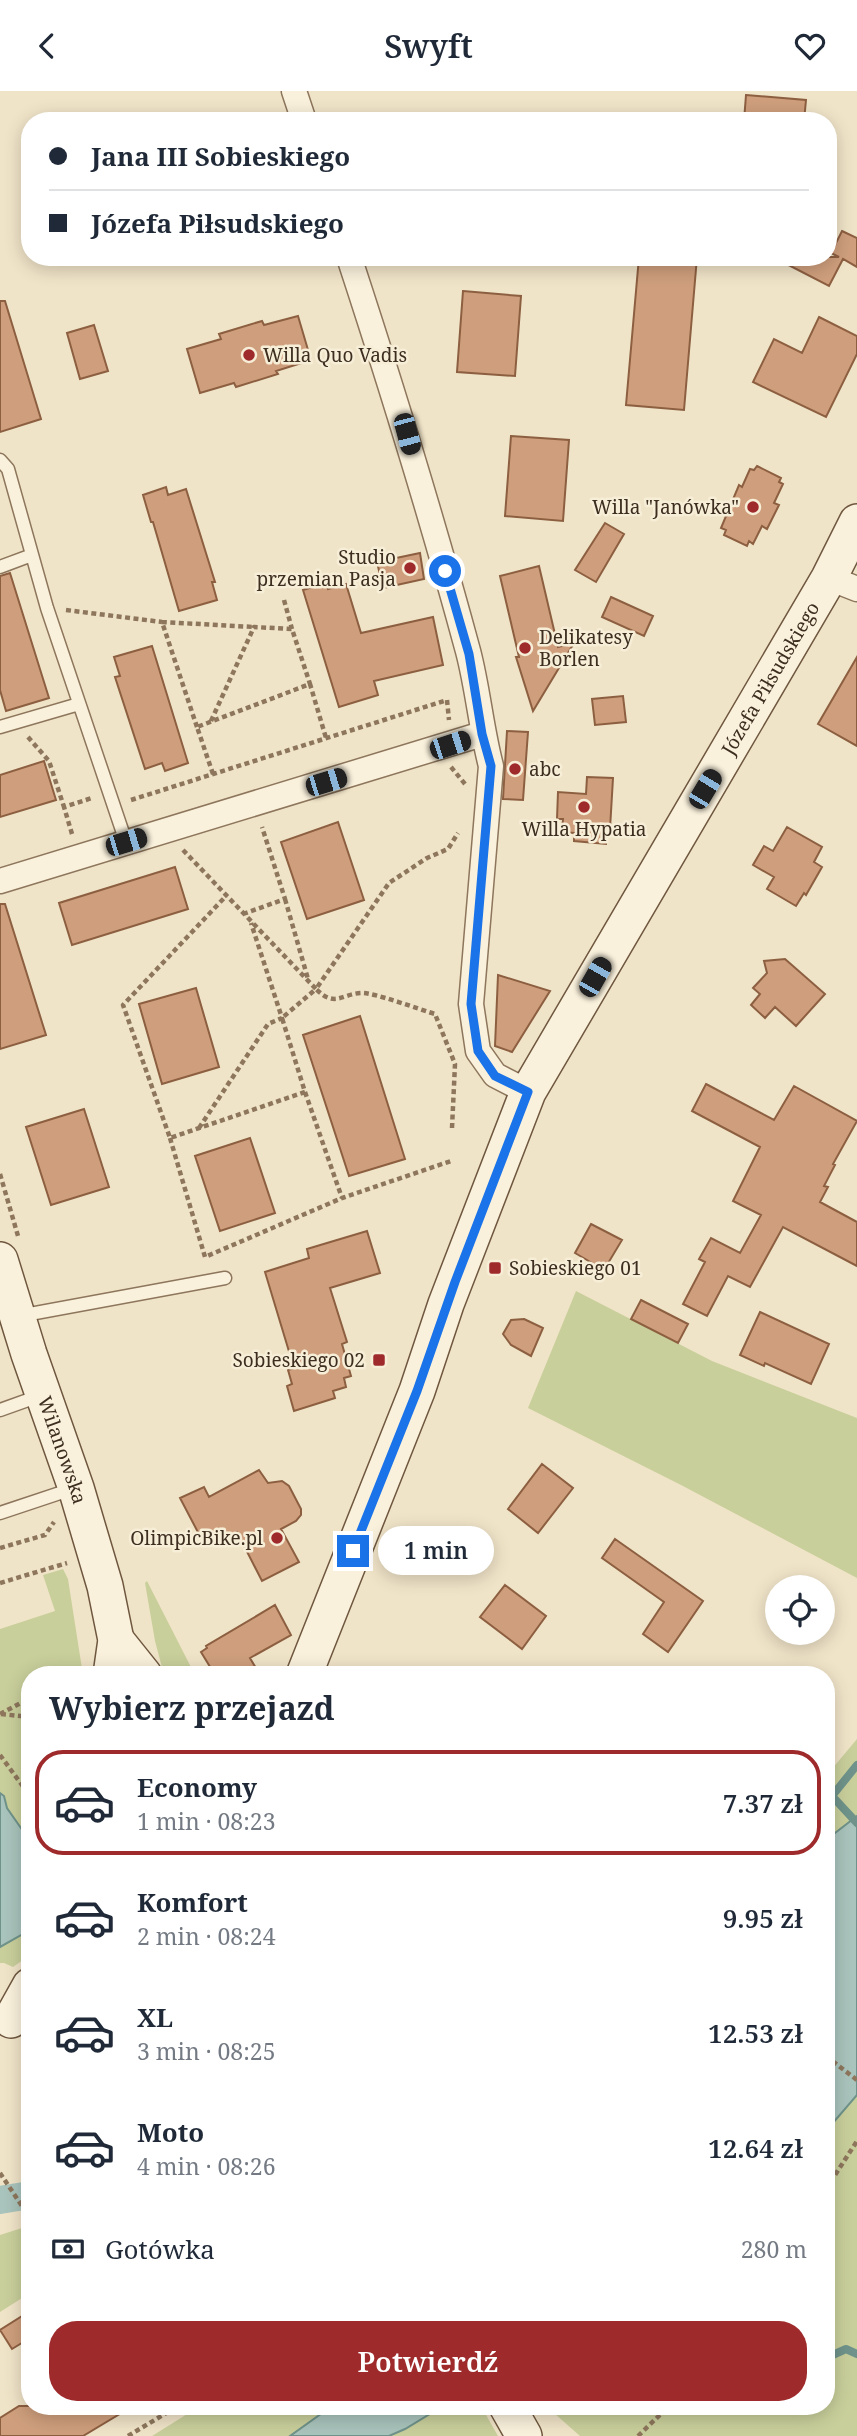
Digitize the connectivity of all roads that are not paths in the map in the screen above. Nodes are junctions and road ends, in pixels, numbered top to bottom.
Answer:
1 (294, 91) edge
2 (301, 112) edge
3 (352, 266) edge
4 (0, 460) edge
5 (857, 521) edge
6 (32, 555) junction
7 (0, 567) edge
8 (843, 583) edge
9 (79, 704) junction
10 (0, 727) edge
11 (482, 734) junction
12 (126, 842) junction
13 (0, 881) edge
14 (528, 1092) junction
15 (0, 1260) edge
16 (225, 1278) dead end
17 (17, 1317) junction
18 (43, 1395) junction
19 (0, 1410) edge
20 (76, 1488) junction
21 (0, 1513) edge
22 (116, 1640) junction
23 (112, 1666) edge
24 (137, 1666) edge
25 (308, 1666) edge
26 (512, 2415) edge
27 (524, 2436) edge

1 - 2 street
3 - 11 street
4 - 6 lane
5 - 8 street, Józefa Piłsudskiego
6 - 7 lane
6 - 9 lane
8 - 14 street, Józefa Piłsudskiego
9 - 10 lane
9 - 12 lane
11 - 12 street
11 - 14 street
12 - 13 street
14 - 25 street, Józefa Piłsudskiego
15 - 17 street, Wilanowska
16 - 17 lane
17 - 18 street, Wilanowska
18 - 19 lane
18 - 20 street, Wilanowska
20 - 21 lane
20 - 22 street, Wilanowska
22 - 23 street, Wilanowska
22 - 24 street, Wilanowska
26 - 27 street

